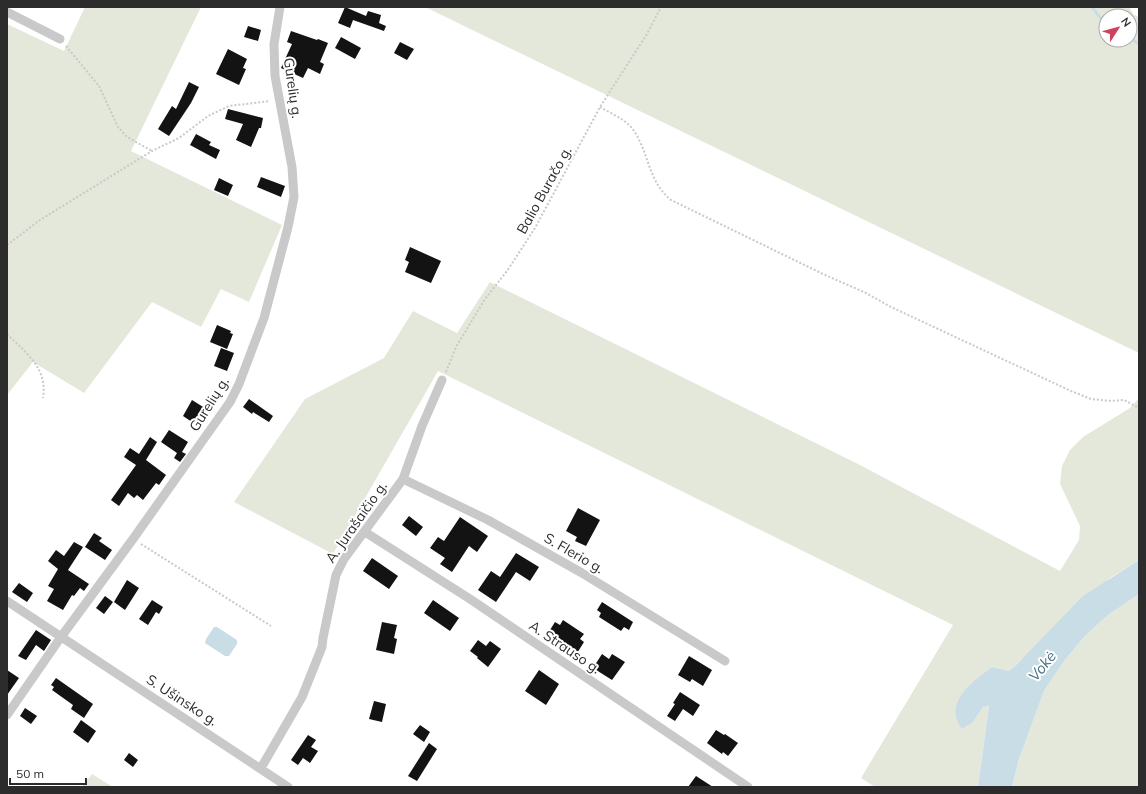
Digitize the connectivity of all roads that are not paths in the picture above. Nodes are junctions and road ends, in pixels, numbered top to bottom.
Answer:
1 (280, 7) edge
2 (7, 12) edge
3 (60, 39) road end
4 (442, 380) road end
5 (403, 479) junction
6 (365, 532) junction
7 (7, 601) edge
8 (61, 637) junction
9 (725, 661) dead end
10 (7, 715) edge
11 (261, 768) junction
12 (288, 787) edge
13 (748, 787) edge

1 - 8 street, Gurelių g.
2 - 3 street
4 - 5 street, A. Jurašaičio g.
5 - 6 street, A. Jurašaičio g.
5 - 9 street, S. Flerio g.
6 - 11 street, A. Jurašaičio g.
6 - 13 street, A. Strauso g.
7 - 8 street, S. Ušinsko g.
8 - 10 street, Gurelių g.
8 - 11 street, S. Ušinsko g.
11 - 12 street, S. Ušinsko g.

